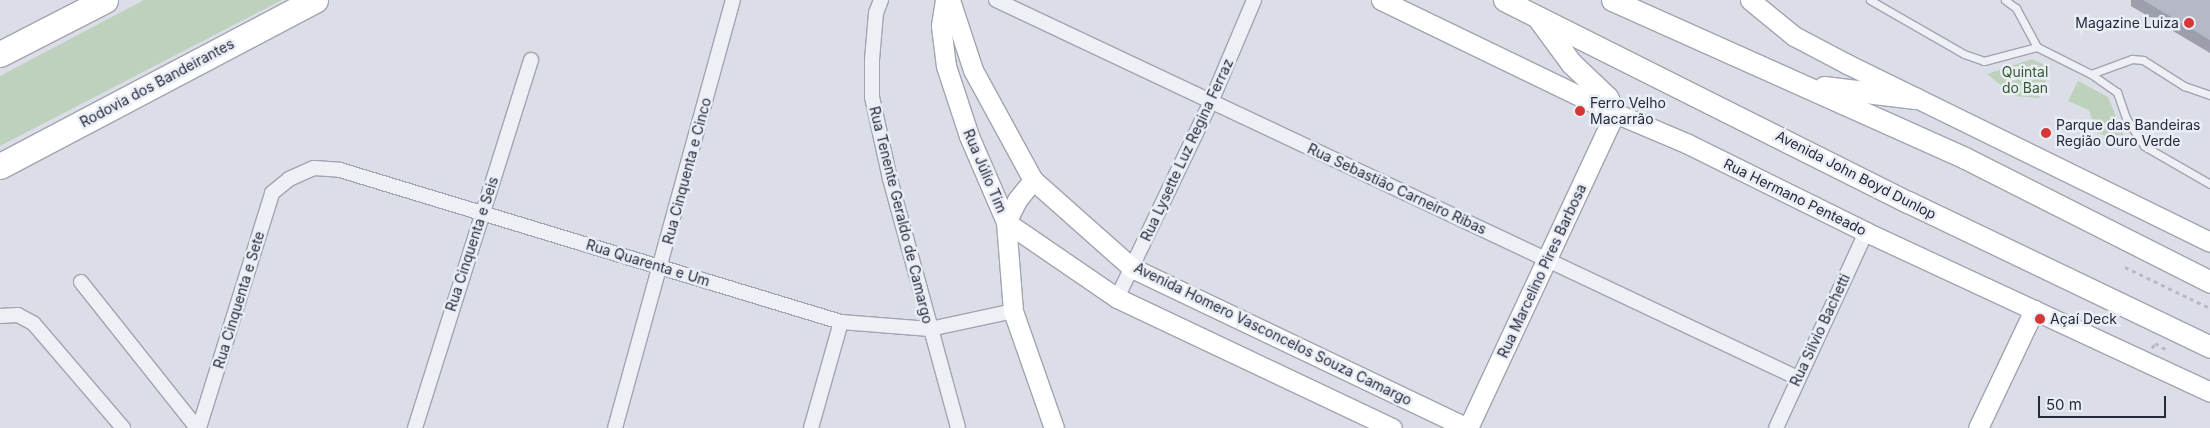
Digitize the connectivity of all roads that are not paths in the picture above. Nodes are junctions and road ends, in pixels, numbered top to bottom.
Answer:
1 (105, 0) edge
2 (315, 0) edge
3 (733, 0) edge
4 (881, 0) edge
5 (945, 0) edge
6 (950, 0) edge
7 (996, 0) edge
8 (1254, 0) edge
9 (1381, 0) edge
10 (1504, 0) edge
11 (1612, 0) edge
12 (1750, 0) edge
13 (1870, 0) edge
14 (2005, 0) edge
15 (1536, 8) edge
16 (2038, 47) junction
17 (0, 54) edge
18 (531, 60) dead end
19 (2091, 74) junction
20 (1799, 83) junction
21 (2210, 95) edge
22 (1915, 98) junction
23 (1211, 102) junction
24 (1615, 113) junction
25 (0, 166) edge
26 (289, 179) joint
27 (1034, 180) junction
28 (2210, 184) edge
29 (482, 212) junction
30 (1006, 222) junction
31 (1866, 232) junction
32 (2210, 242) edge
33 (1548, 258) junction
34 (661, 266) junction
35 (1132, 268) junction
36 (81, 282) dead end
37 (2210, 282) edge
38 (1117, 298) junction
39 (2034, 310) junction
40 (1013, 311) junction
41 (0, 316) edge
42 (841, 322) junction
43 (2163, 324) junction
44 (930, 329) junction
45 (2210, 347) edge
46 (2210, 361) edge
47 (1798, 378) junction
48 (2210, 392) edge
49 (123, 428) edge
50 (198, 428) edge
51 (415, 428) edge
52 (615, 428) edge
53 (811, 428) edge
54 (958, 428) edge
55 (1054, 428) edge
56 (1392, 428) edge
57 (1468, 428) edge
58 (1776, 428) edge
59 (1978, 428) edge

1 - 17 highway
2 - 25 highway, Rodovia dos Bandeirantes
3 - 34 street, Rua Cinquenta e Cinco
4 - 44 street, Rua Tenente Geraldo de Camargo
5 - 30 main road, Rua Júlio Tim
6 - 27 main road, Avenida Homero Vasconcelos Souza Camargo
7 - 23 street, Rua Sebastião Carneiro Ribas
8 - 23 street, Rua Lysette Luz Regina Ferraz
9 - 24 main road, Rua Hermano Penteado
10 - 15 main road, Avenida John Boyd Dunlop
11 - 20 main road
12 - 22 main road
13 - 16 lane
14 - 16 lane
15 - 24 main road
15 - 43 main road, Avenida John Boyd Dunlop
16 - 19 lane
18 - 29 street, Rua Cinquenta e Seis
19 - 21 lane
19 - 28 lane
20 - 22 main road
20 - 37 main road
22 - 32 main road
23 - 33 street, Rua Sebastião Carneiro Ribas
23 - 35 street, Rua Lysette Luz Regina Ferraz
24 - 31 main road, Rua Hermano Penteado
24 - 33 main road, Rua Marcelino Pires Barbosa
26 - 29 street, Rua Quarenta e Um
26 - 50 street, Rua Cinquenta e Sete
27 - 30 main road
27 - 35 main road, Avenida Homero Vasconcelos Souza Camargo
29 - 34 street, Rua Quarenta e Um
29 - 51 street, Rua Cinquenta e Seis
30 - 38 main road
30 - 40 main road, Rua Júlio Tim
31 - 39 main road, Rua Hermano Penteado
31 - 47 street, Rua Silvio Bachetti
33 - 47 street, Rua Sebastião Carneiro Ribas
33 - 57 main road, Rua Marcelino Pires Barbosa
34 - 42 street, Rua Quarenta e Um
34 - 52 street, Rua Cinquenta e Cinco
35 - 38 street, Rua Lysette Luz Regina Ferraz
35 - 57 main road, Avenida Homero Vasconcelos Souza Camargo
36 - 50 street
38 - 56 main road
39 - 48 main road, Rua Hermano Penteado
39 - 59 main road
40 - 44 street, Rua Quarenta e Um
40 - 55 main road, Rua Júlio Tim
41 - 49 street
42 - 44 street, Rua Quarenta e Um
42 - 53 street
43 - 45 main road, Avenida John Boyd Dunlop
43 - 46 main road
44 - 54 street, Rua Tenente Geraldo de Camargo
47 - 58 street, Rua Silvio Bachetti

